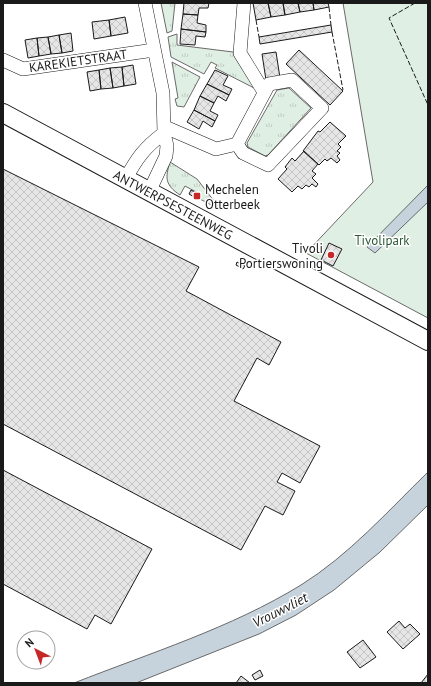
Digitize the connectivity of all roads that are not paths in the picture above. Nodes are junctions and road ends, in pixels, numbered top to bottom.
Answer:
1 (145, 3) edge
2 (244, 3) edge
3 (154, 50) junction
4 (3, 60) edge
5 (264, 92) junction
6 (3, 113) edge
7 (164, 130) junction
8 (236, 144) junction
9 (125, 180) junction
10 (150, 192) junction
11 (428, 340) edge

1 - 3 street
2 - 5 street
3 - 4 street, KAREKIETSTRAAT
3 - 7 street
5 - 8 street
5 - 8 street
6 - 9 main road, ANTWERPSESTEENWEG
7 - 8 street
7 - 9 street
7 - 10 street
9 - 10 main road, ANTWERPSESTEENWEG
10 - 11 main road, ANTWERPSESTEENWEG

